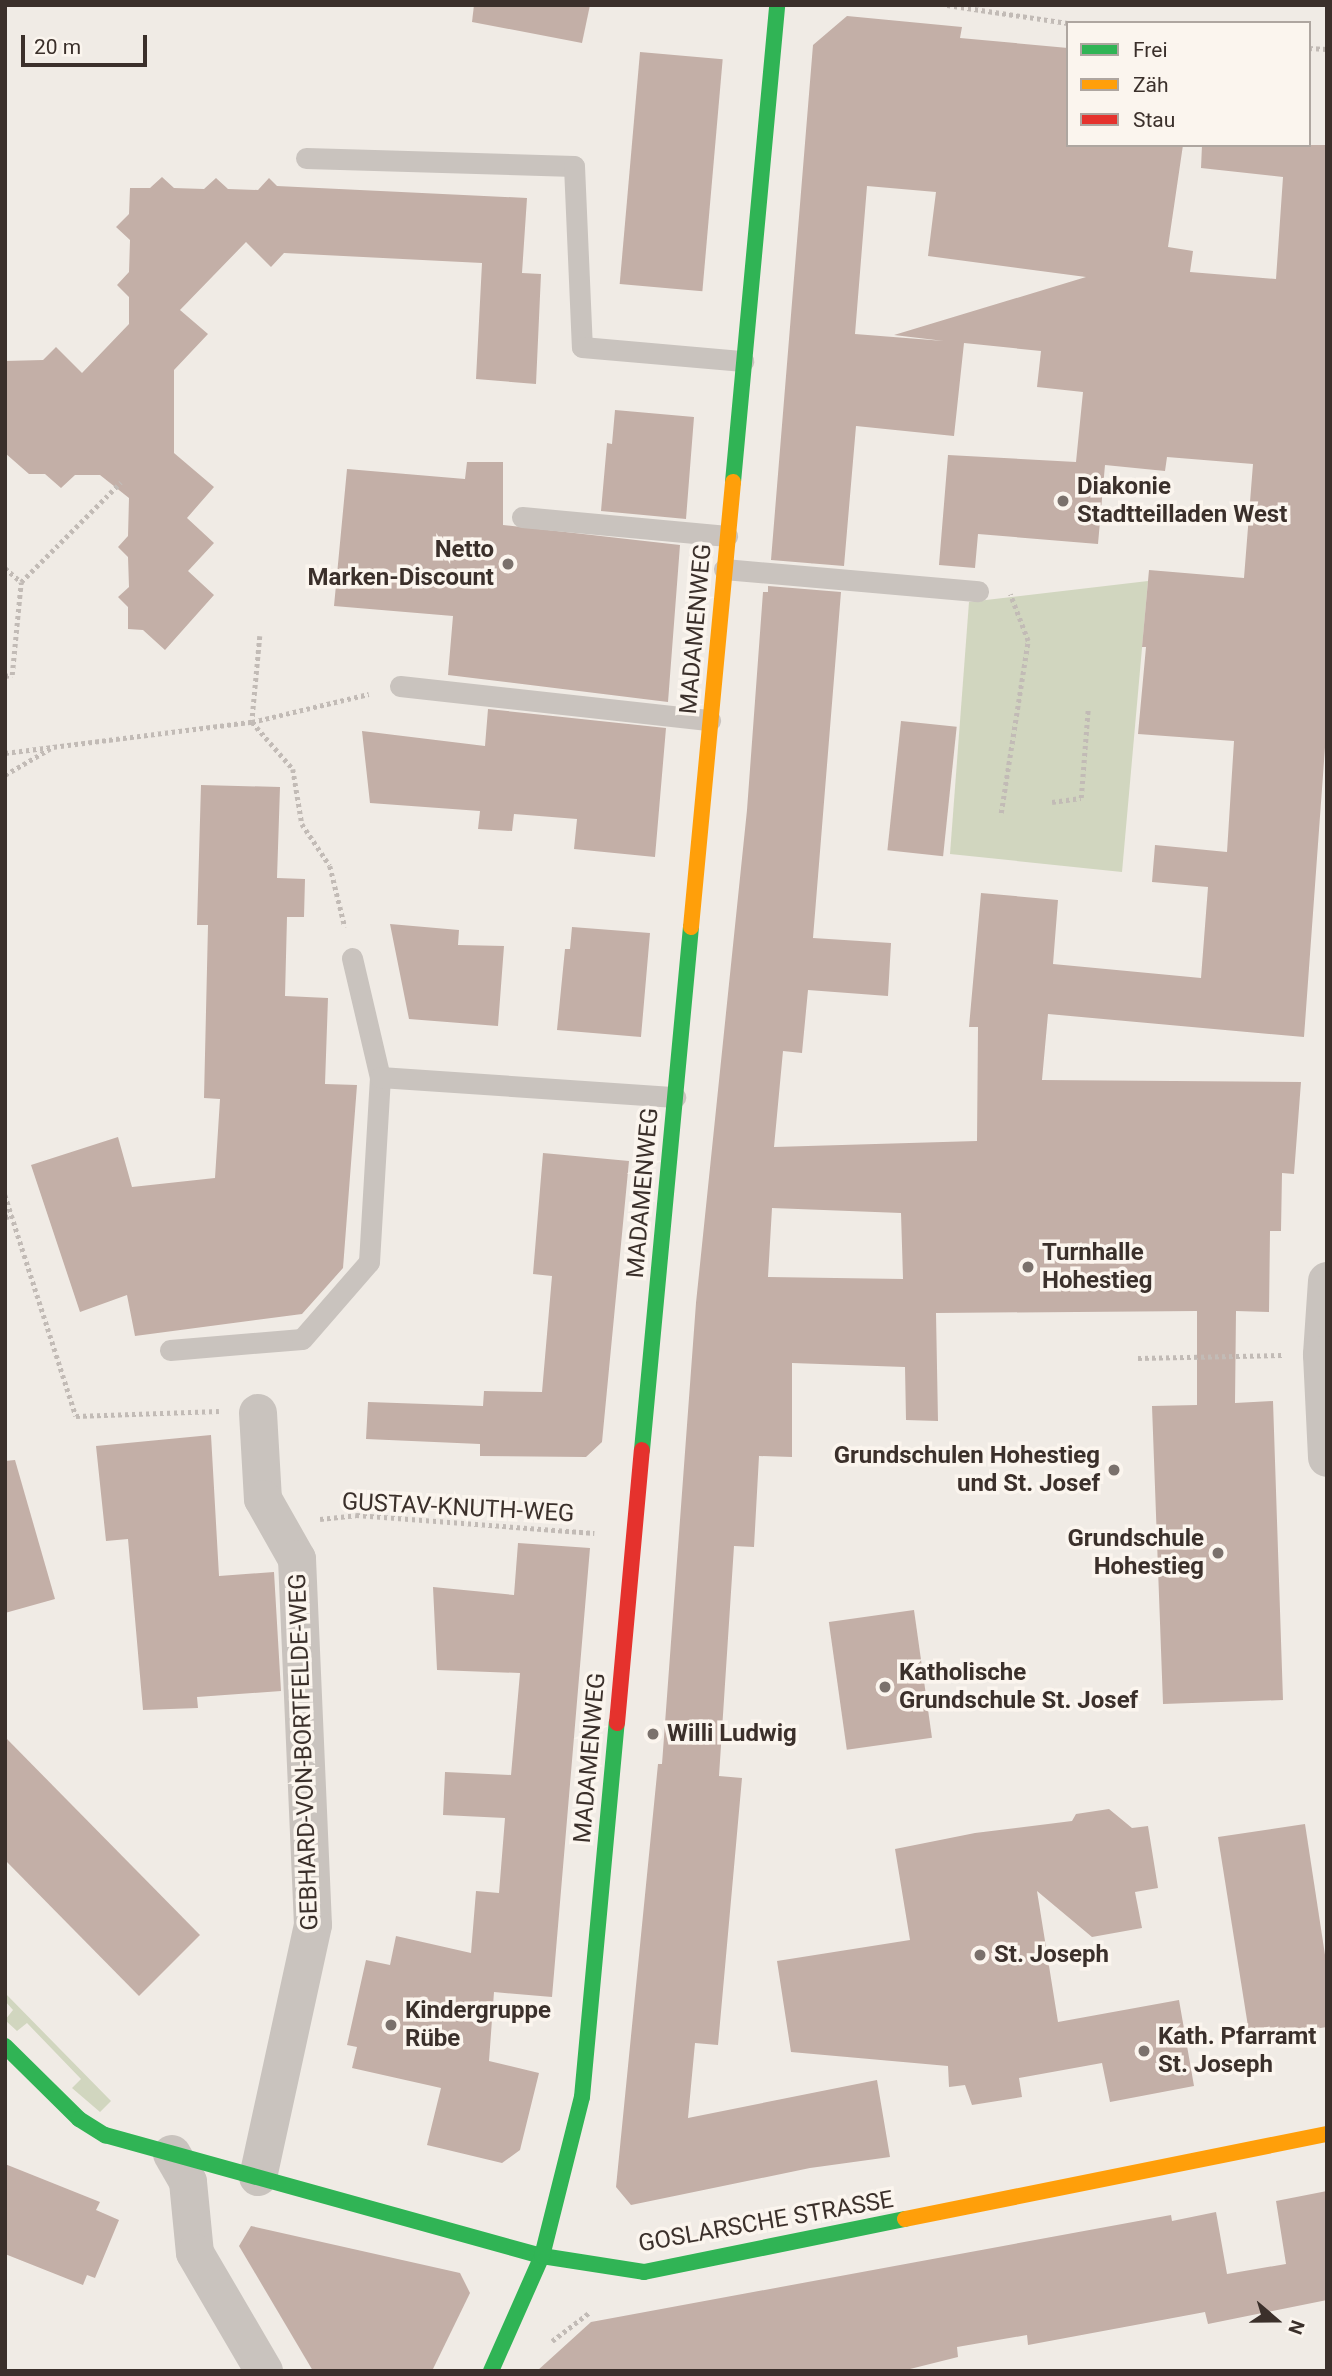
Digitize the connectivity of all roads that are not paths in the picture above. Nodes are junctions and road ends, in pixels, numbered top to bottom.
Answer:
1 (777, 5) edge
2 (306, 159) dead end
3 (743, 361) junction
4 (522, 517) dead end
5 (727, 536) junction
6 (724, 569) junction
7 (978, 591) road end
8 (400, 686) road end
9 (710, 720) junction
10 (352, 958) road end
11 (380, 1077) junction
12 (675, 1097) junction
13 (1327, 1281) edge
14 (170, 1350) dead end
15 (258, 1413) road end
16 (1327, 1458) edge
17 (5, 2046) edge
18 (1327, 2134) edge
19 (172, 2154) junction
20 (258, 2177) junction
21 (542, 2256) junction
22 (264, 2371) edge
23 (491, 2371) edge

1 - 3 street, MADAMENWEG
2 - 3 lane
3 - 5 street, MADAMENWEG
4 - 5 lane
5 - 6 street, MADAMENWEG
6 - 7 lane
6 - 9 street, MADAMENWEG
8 - 9 lane
9 - 12 street, MADAMENWEG
10 - 11 lane
11 - 12 lane
11 - 14 lane
12 - 21 street, MADAMENWEG
13 - 16 street
15 - 20 street, GEBHARD-VON-BORTFELDE-WEG
17 - 19 street, GOSLARSCHE STRASSE
18 - 21 street, GOSLARSCHE STRASSE
19 - 20 street, GOSLARSCHE STRASSE
19 - 22 street
20 - 21 street, GOSLARSCHE STRASSE
21 - 23 street, MADAMENWEG

